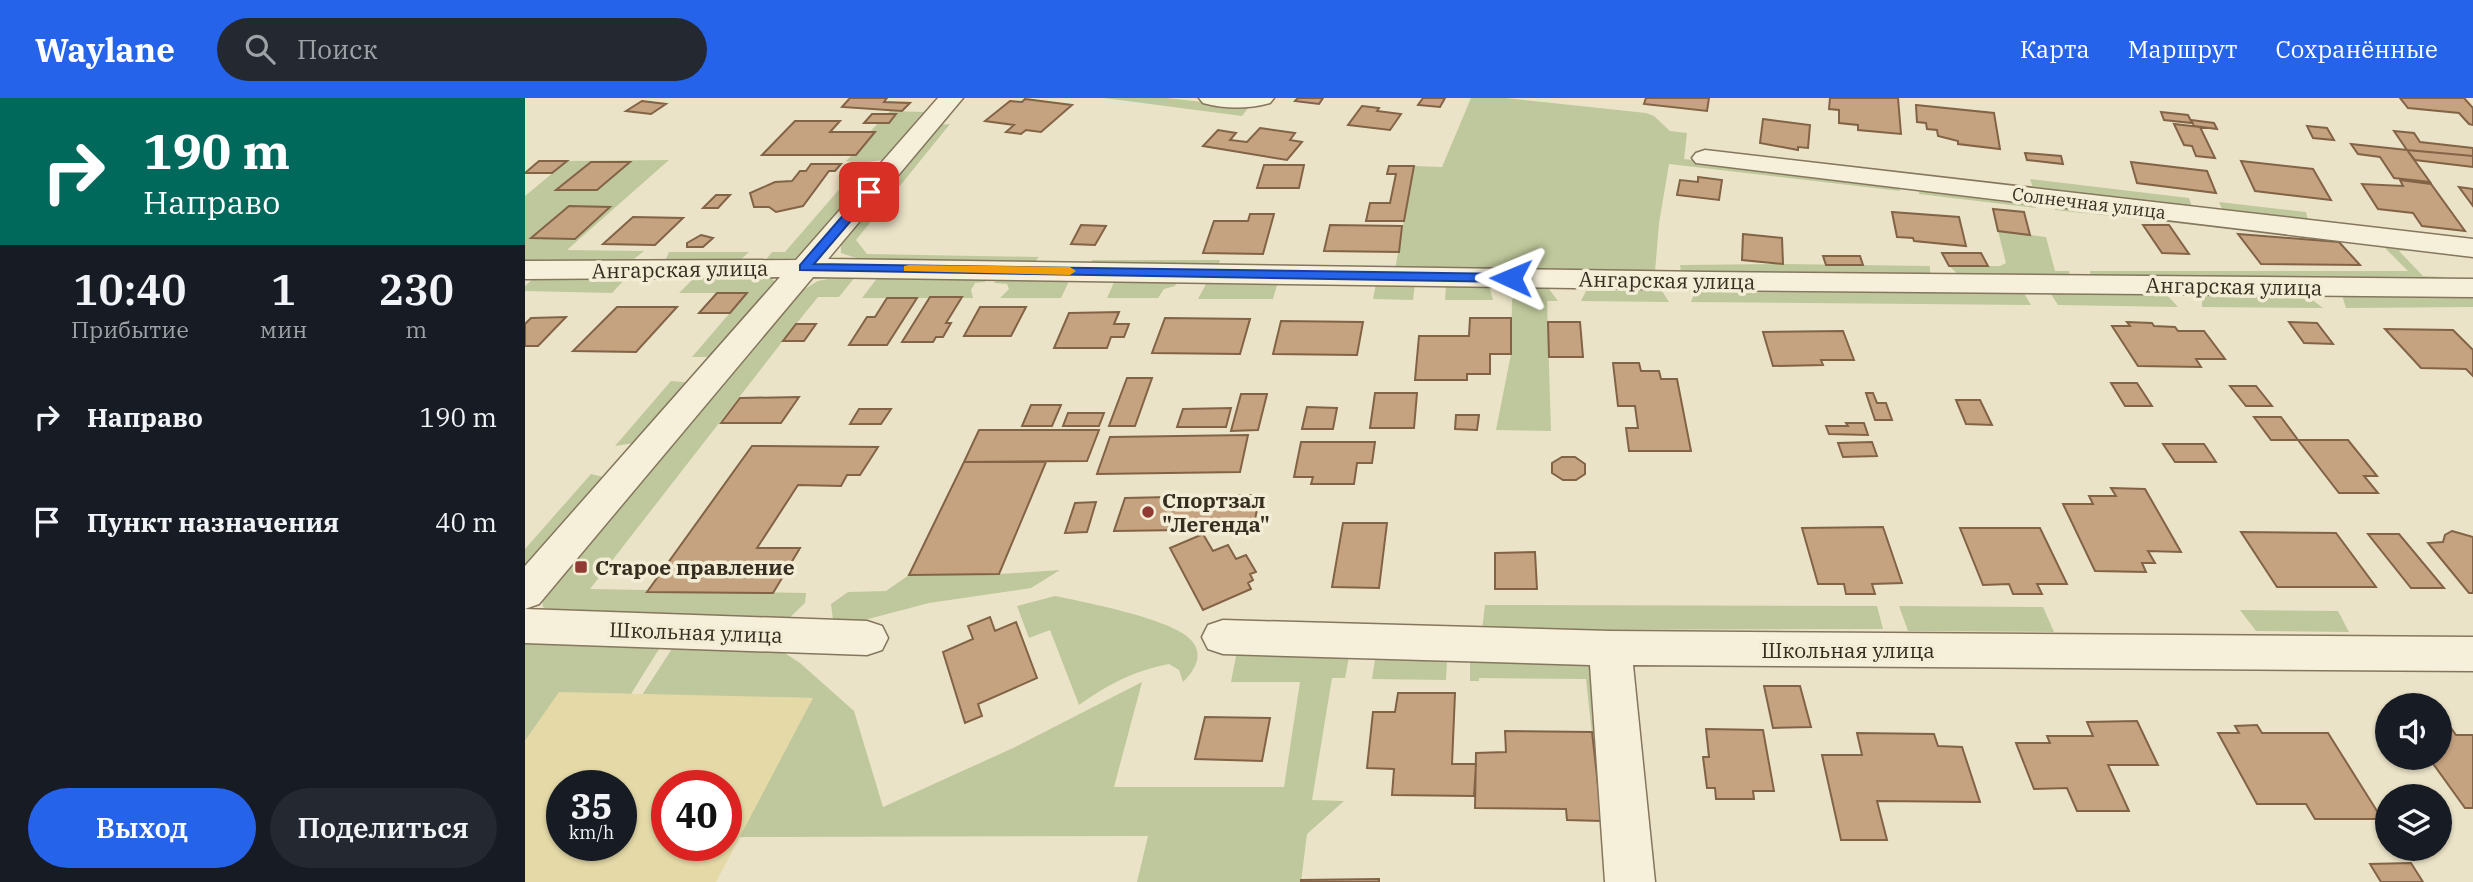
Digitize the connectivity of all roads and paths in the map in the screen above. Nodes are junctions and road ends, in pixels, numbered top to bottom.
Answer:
1 (951, 98) edge
2 (1211, 98) edge
3 (1262, 98) edge
4 (1705, 158) dead end
5 (2473, 248) edge
6 (804, 268) junction
7 (525, 271) edge
8 (2473, 288) edge
9 (525, 593) edge
10 (525, 625) edge
11 (867, 638) dead end
12 (1223, 638) dead end
13 (1609, 648) junction
14 (2473, 654) edge
15 (1630, 882) edge

1 - 6 street
2 - 3 street
4 - 5 street, Солнечная улица
6 - 7 street, Ангарская улица
6 - 8 street, Ангарская улица
6 - 9 street
10 - 11 street, Школьная улица
12 - 13 street, Школьная улица
13 - 14 street, Школьная улица
13 - 15 street

